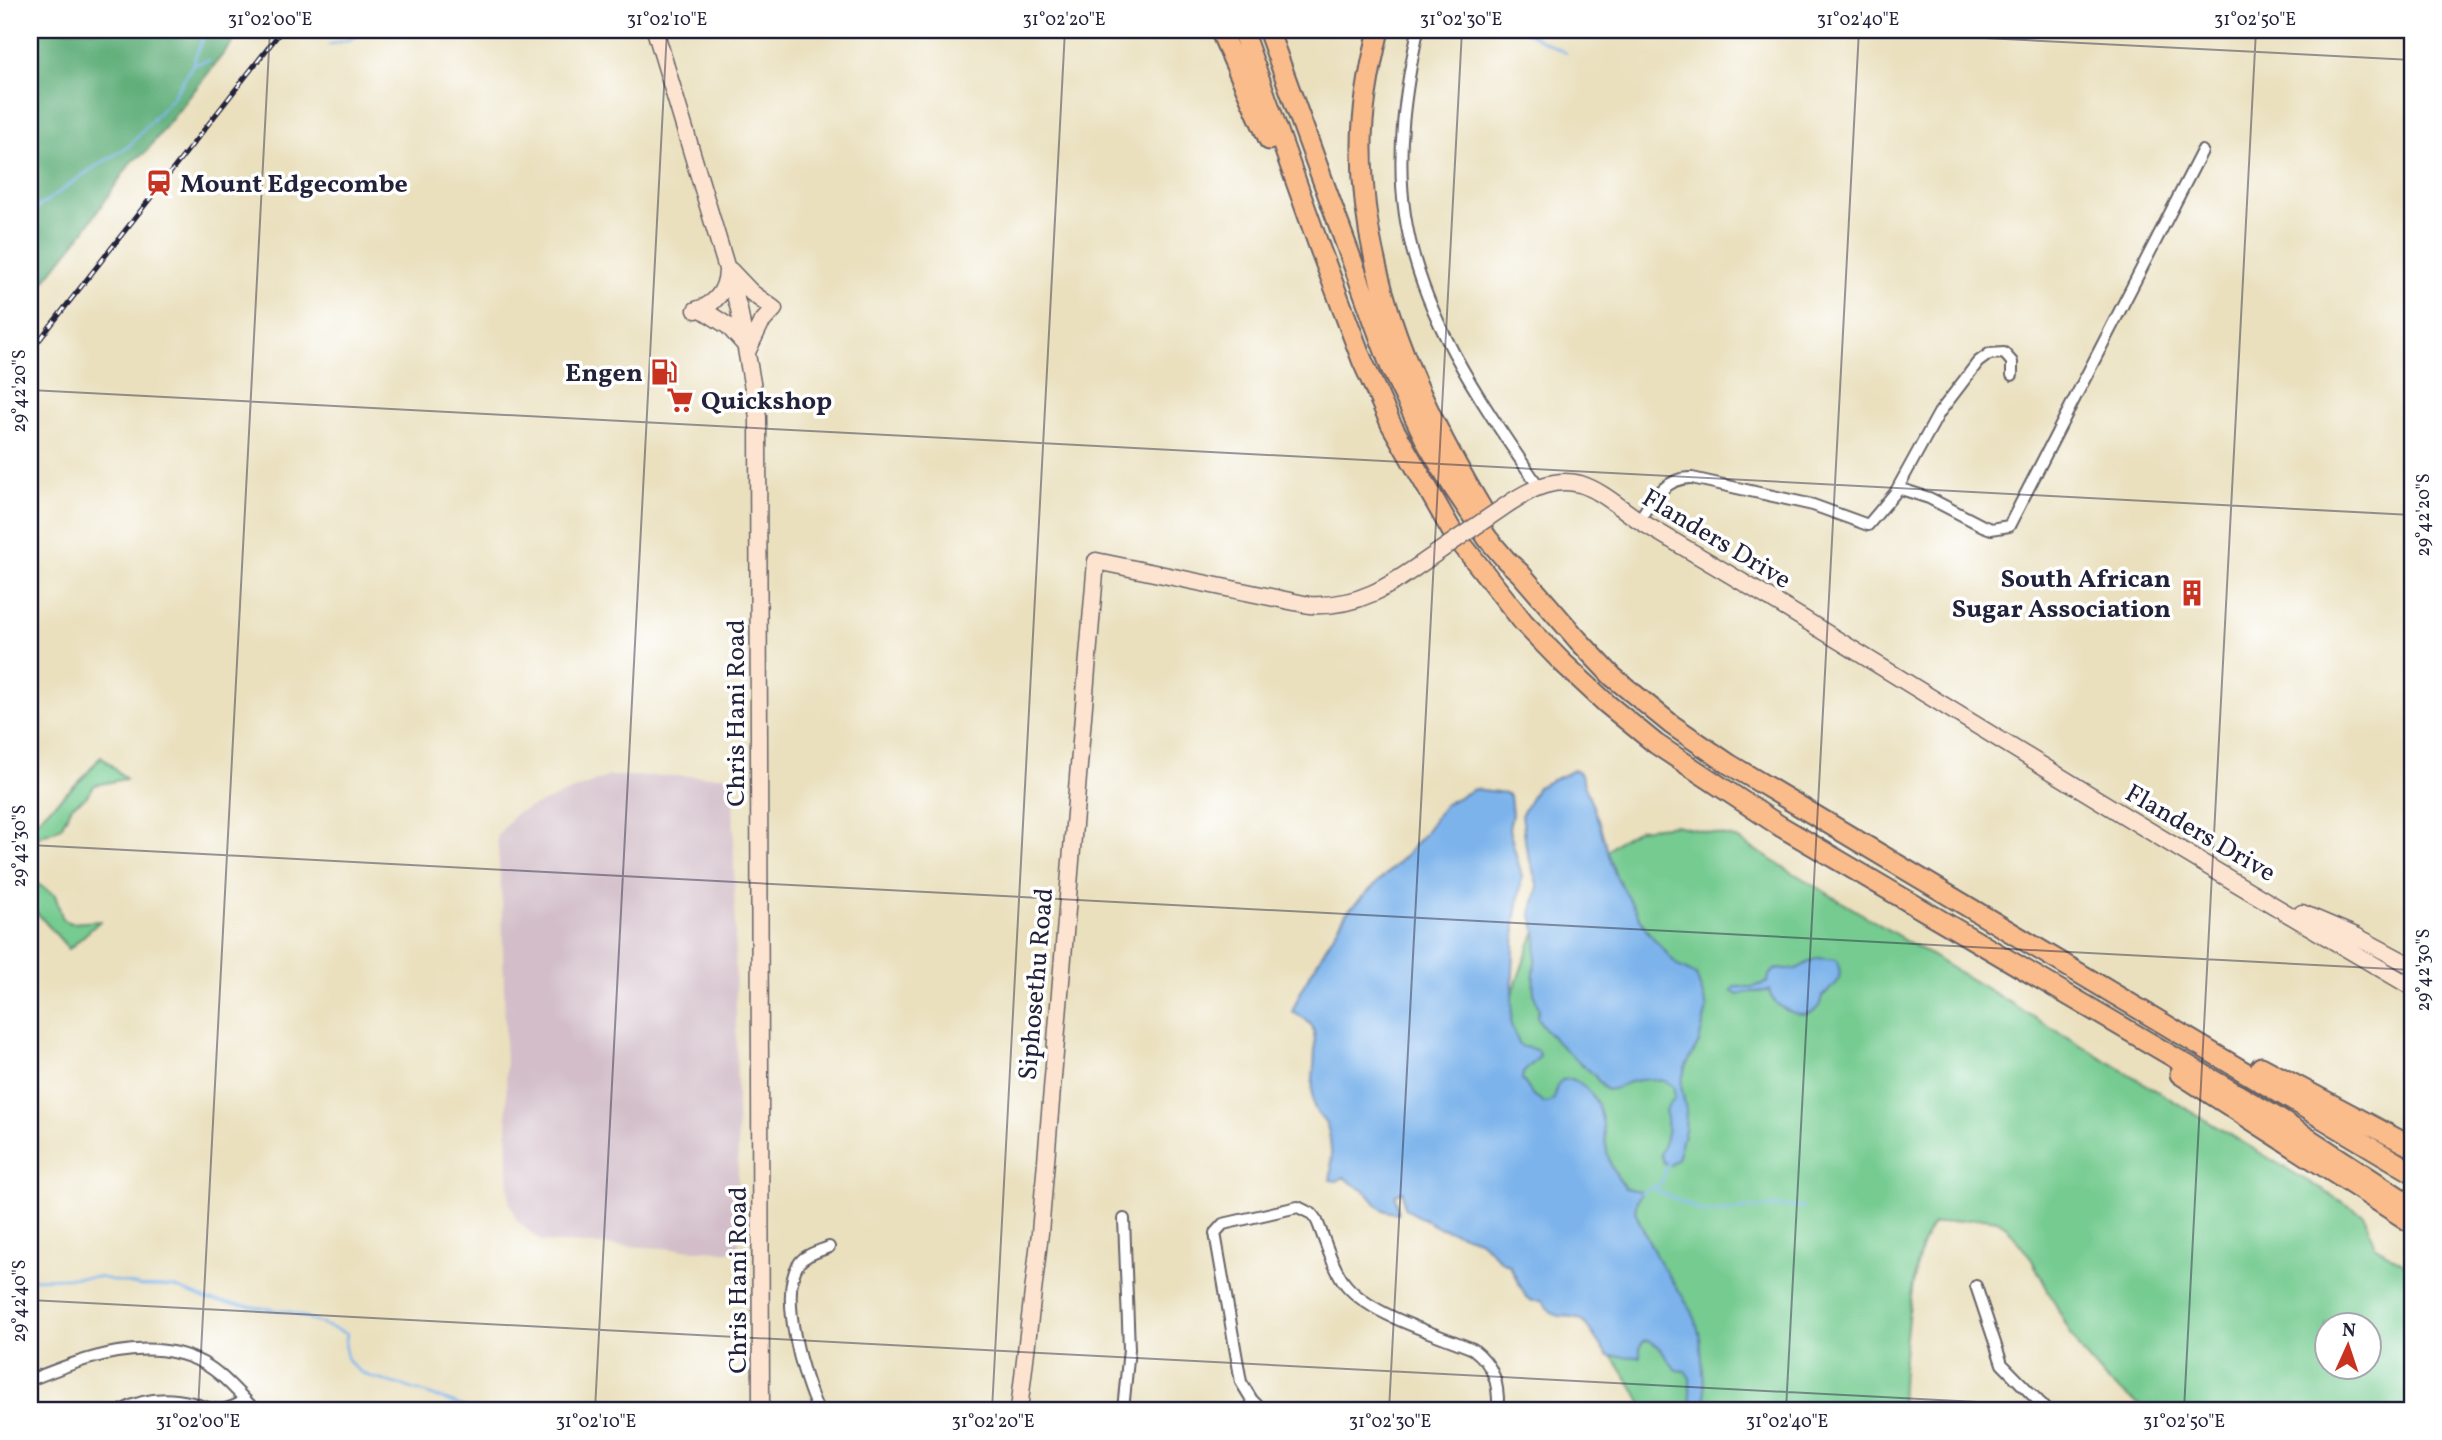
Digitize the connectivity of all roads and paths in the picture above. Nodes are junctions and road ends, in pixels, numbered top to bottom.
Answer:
1 (655, 30) edge
2 (1220, 30) edge
3 (1242, 30) edge
4 (1268, 30) edge
5 (1378, 30) edge
6 (1418, 30) edge
7 (2202, 151) dead end
8 (1320, 249) junction
9 (727, 265) junction
10 (748, 351) junction
11 (2011, 375) dead end
12 (1539, 487) junction
13 (1898, 488) junction
14 (1639, 520) junction
15 (1096, 561) joint
16 (1521, 573) junction
17 (2276, 905) junction
18 (2007, 959) junction
19 (2412, 965) edge
20 (2074, 970) junction
21 (2412, 987) edge
22 (2412, 1147) edge
23 (2412, 1172) edge
24 (2412, 1206) edge
25 (1124, 1219) dead end
26 (2412, 1223) edge
27 (829, 1247) dead end
28 (1976, 1286) dead end
29 (30, 1381) edge
30 (246, 1401) junction
31 (2033, 1406) edge
32 (123, 1410) edge
33 (255, 1410) edge
34 (761, 1410) edge
35 (818, 1410) edge
36 (1018, 1410) edge
37 (1123, 1410) edge
38 (1262, 1410) edge
39 (1498, 1410) edge
40 (2047, 1410) edge

1 - 9 street, Chris Hani Road
2 - 8 highway
3 - 8 highway
4 - 16 highway
5 - 16 highway
6 - 12 street
7 - 13 street
8 - 18 highway
9 - 10 street, Chris Hani Road
9 - 10 street
9 - 10 street
10 - 34 street, Chris Hani Road
11 - 13 street
12 - 14 street, Flanders Drive
12 - 15 street, Flanders Drive, bridge
13 - 14 street
14 - 17 street, Flanders Drive
15 - 36 street, Siphosethu Road
16 - 20 highway
17 - 19 street, Flanders Drive
17 - 21 street, Flanders Drive
18 - 24 highway
18 - 26 highway
20 - 22 highway
20 - 23 highway
25 - 37 street
27 - 35 street
28 - 31 street
29 - 30 street
30 - 32 street
30 - 33 street
31 - 40 street
38 - 39 street

